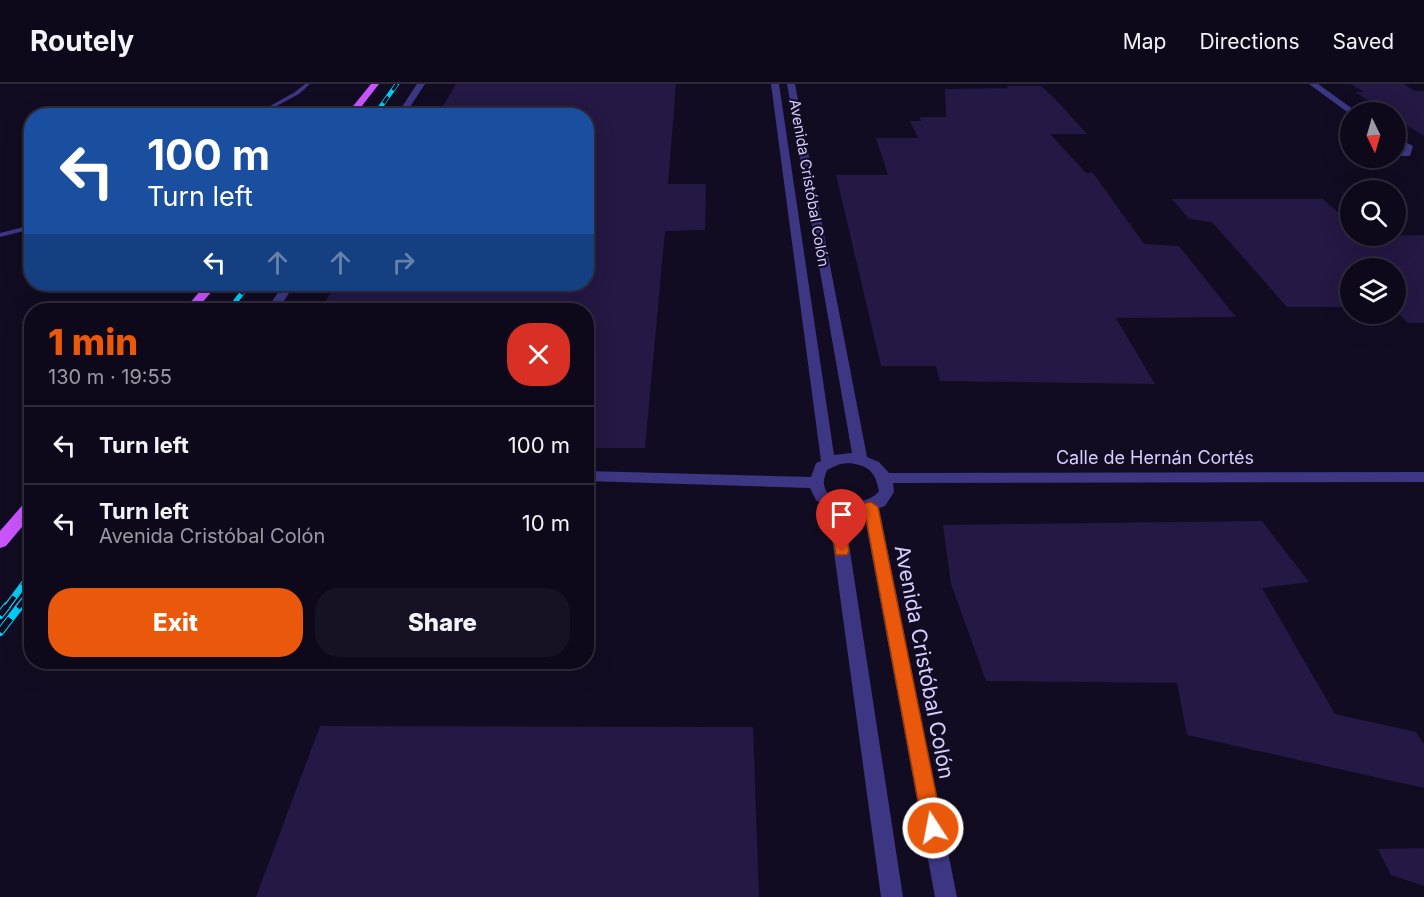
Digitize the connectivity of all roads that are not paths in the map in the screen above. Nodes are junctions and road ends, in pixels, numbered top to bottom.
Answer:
1 (308, 84) edge
2 (375, 84) edge
3 (421, 84) edge
4 (775, 84) edge
5 (791, 84) edge
6 (1313, 84) edge
7 (1340, 103) edge
8 (269, 108) edge
9 (356, 108) edge
10 (405, 108) edge
11 (24, 229) edge
12 (0, 236) edge
13 (206, 291) edge
14 (196, 303) edge
15 (861, 460) junction
16 (828, 462) junction
17 (594, 476) edge
18 (1424, 477) edge
19 (885, 478) junction
20 (815, 483) junction
21 (835, 505) junction
22 (871, 507) junction
23 (24, 514) edge
24 (0, 542) edge
25 (892, 897) edge
26 (946, 897) edge

1 - 8 lane
2 - 9 main road
3 - 10 street
4 - 16 street, Avenida Cristóbal Colón
5 - 15 street, Avenida Cristóbal Colón
6 - 7 street
11 - 12 lane
13 - 14 main road
15 - 16 street
15 - 19 street
16 - 20 street
17 - 20 street
18 - 19 street, Calle de Hernán Cortés
19 - 22 street
20 - 21 street
21 - 22 street
21 - 25 street
22 - 26 street, Avenida Cristóbal Colón
23 - 24 main road

